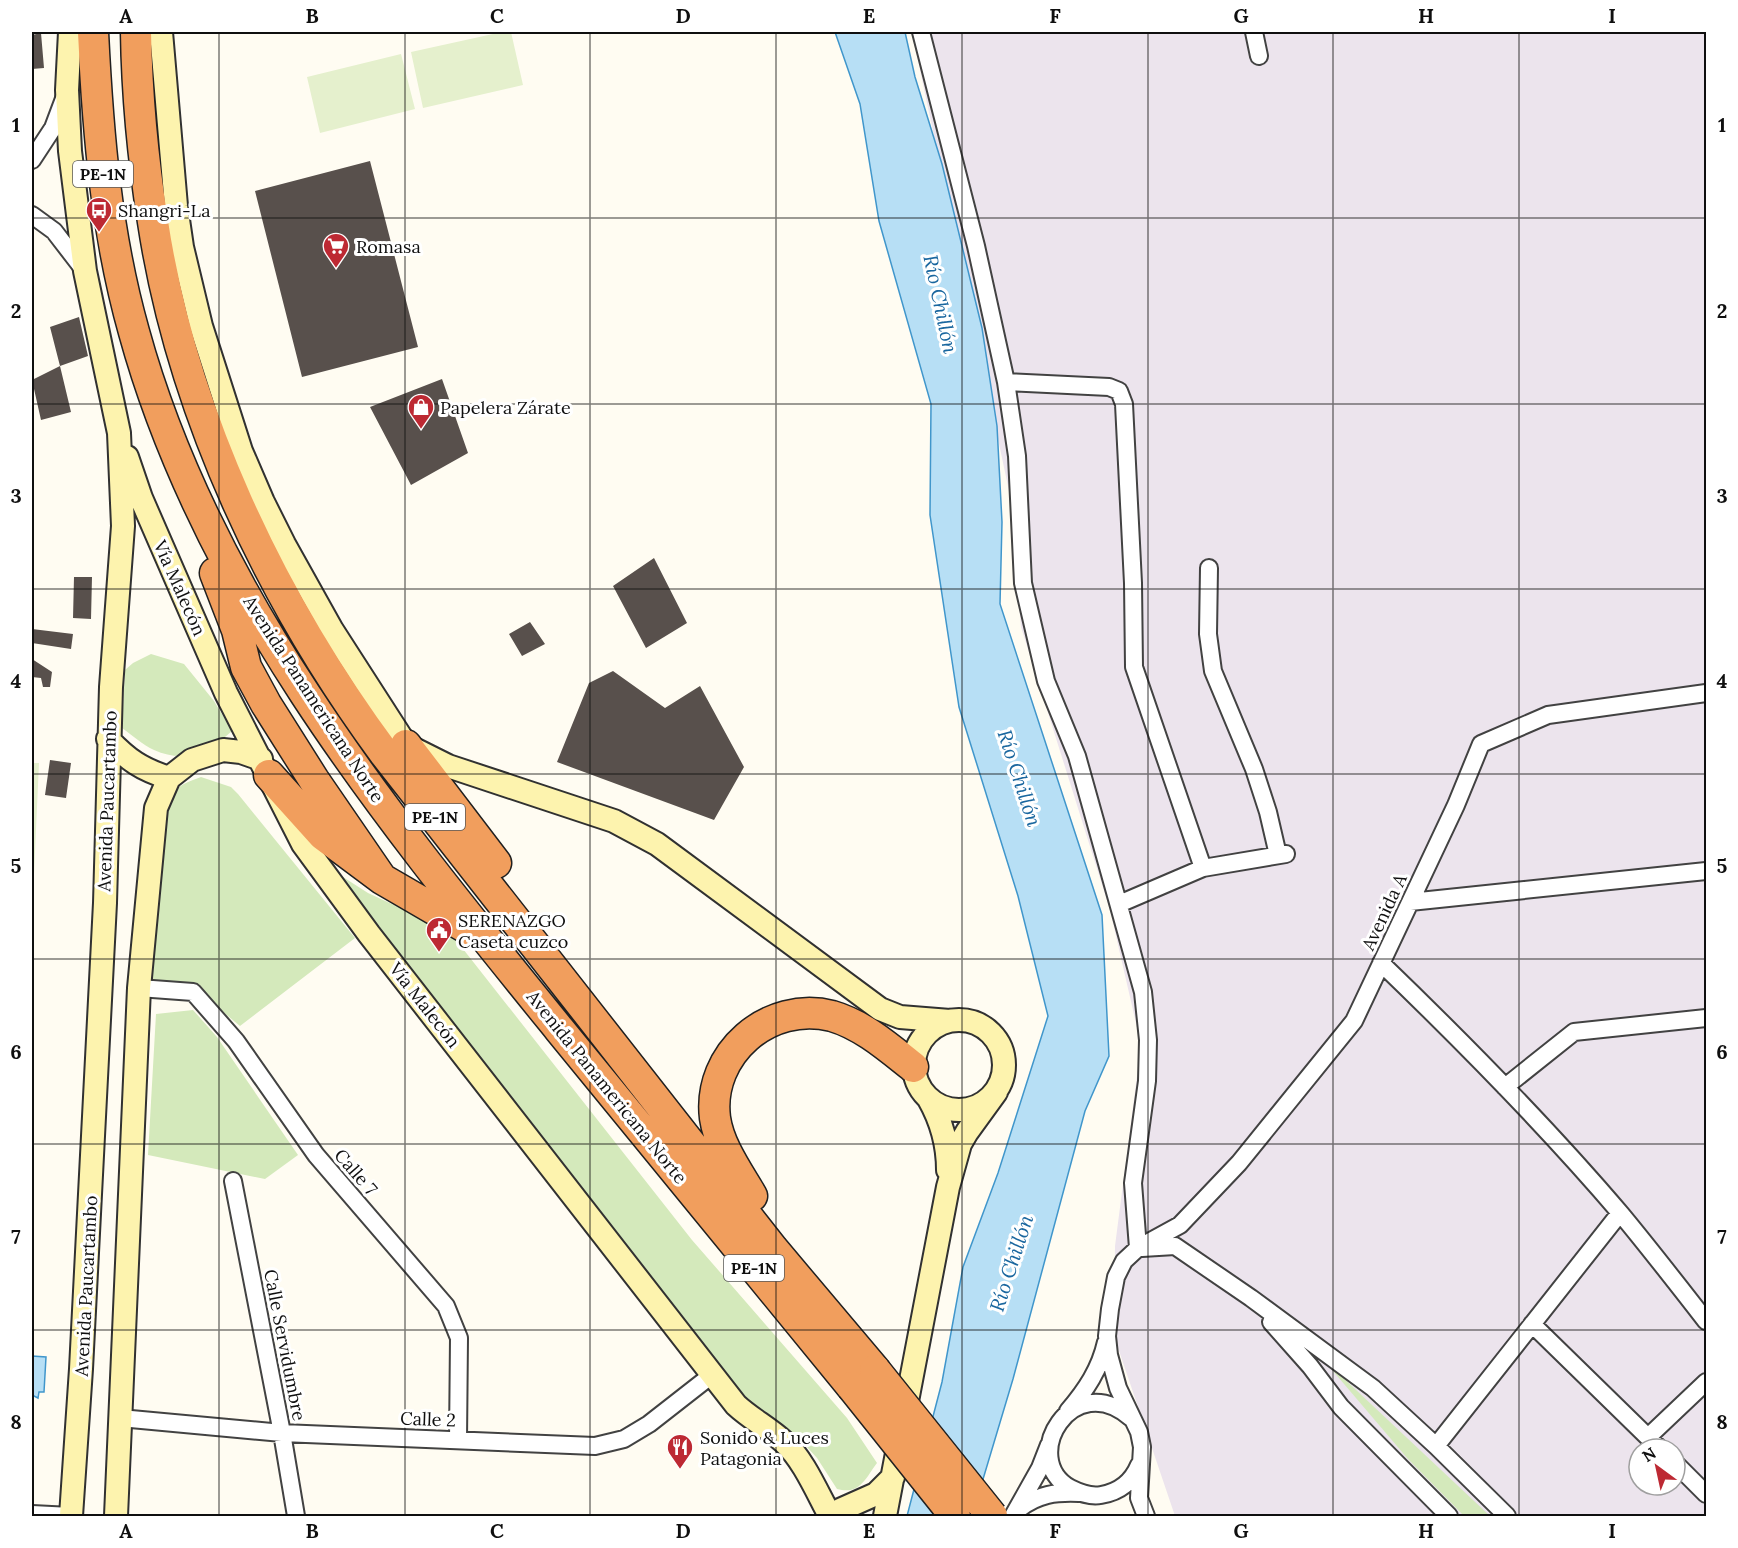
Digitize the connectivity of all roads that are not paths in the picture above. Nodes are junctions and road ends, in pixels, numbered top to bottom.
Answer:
1 (70, 32) edge
2 (93, 32) edge
3 (136, 32) edge
4 (161, 32) edge
5 (921, 32) edge
6 (1254, 32) edge
7 (1259, 56) dead end
8 (67, 90) junction
9 (32, 160) edge
10 (32, 215) edge
11 (85, 271) junction
12 (1006, 382) junction
13 (119, 433) junction
14 (170, 440) junction
15 (1209, 568) dead end
16 (1707, 693) edge
17 (108, 739) junction
18 (406, 745) junction
19 (265, 767) junction
20 (169, 778) junction
21 (1203, 868) junction
22 (1707, 871) edge
23 (382, 879) junction
24 (1410, 902) junction
25 (1119, 904) junction
26 (486, 939) junction
27 (1381, 963) junction
28 (139, 988) junction
29 (1707, 1018) edge
30 (596, 1020) junction
31 (950, 1021) junction
32 (98, 1035) junction
33 (137, 1036) junction
34 (913, 1066) junction
35 (1505, 1088) junction
36 (996, 1092) junction
37 (929, 1099) junction
38 (233, 1181) dead end
39 (948, 1187) junction
40 (1620, 1213) junction
41 (1138, 1248) junction
42 (772, 1249) junction
43 (1251, 1298) junction
44 (1707, 1321) edge
45 (1532, 1324) junction
46 (1107, 1336) junction
47 (713, 1374) junction
48 (863, 1379) junction
49 (1707, 1382) edge
50 (1065, 1414) junction
51 (120, 1418) junction
52 (1132, 1419) junction
53 (282, 1433) junction
54 (1648, 1437) edge
55 (1659, 1437) edge
56 (458, 1440) junction
57 (1050, 1442) junction
58 (1437, 1446) junction
59 (1141, 1461) junction
60 (1687, 1475) edge
61 (893, 1477) junction
62 (1080, 1493) junction
63 (1707, 1494) edge
64 (832, 1513) edge
65 (32, 1514) edge
66 (1008, 1514) edge
67 (71, 1516) edge
68 (116, 1516) edge
69 (296, 1516) edge
70 (872, 1516) edge
71 (885, 1516) edge
72 (955, 1516) edge
73 (1146, 1516) edge
74 (1449, 1516) edge
75 (1507, 1516) edge

1 - 8 main road, Avenida Paucartambo
2 - 14 highway, Avenida Panamericana Norte / PE-1N
3 - 30 highway, Avenida Panamericana Norte / PE-1N
4 - 18 main road
5 - 12 street
6 - 7 street
8 - 9 street
8 - 11 main road, Avenida Paucartambo
10 - 11 street
11 - 13 main road, Avenida Paucartambo
12 - 21 street
12 - 25 street
13 - 17 main road, Avenida Paucartambo
13 - 19 main road, Vía Malecón
14 - 23 highway
14 - 26 highway, Avenida Panamericana Norte / PE-1N
15 - 21 street
16 - 24 street, Avenida A
17 - 20 main road
17 - 32 main road, Avenida Paucartambo
18 - 30 highway
18 - 31 main road
19 - 20 main road
19 - 23 highway
19 - 47 main road, Vía Malecón
20 - 28 main road
21 - 25 street
22 - 24 street
23 - 26 highway
24 - 27 street, Avenida A
25 - 41 street
26 - 48 highway, Avenida Panamericana Norte / PE-1N
27 - 35 street
27 - 41 street, Avenida A
28 - 33 main road
28 - 56 street, Calle 7
29 - 35 street
30 - 42 highway, Avenida Panamericana Norte / PE-1N
31 - 34 main road
31 - 36 main road
32 - 33 main road
32 - 67 main road, Avenida Paucartambo
33 - 51 main road
34 - 37 main road
34 - 42 highway
35 - 40 street
36 - 37 main road
36 - 39 main road
37 - 39 main road
38 - 53 street, Calle Servidumbre
39 - 61 main road
40 - 44 street
40 - 45 street
41 - 43 street
41 - 46 street
42 - 48 highway, Avenida Panamericana Norte / PE-1N
43 - 58 street
43 - 74 street
45 - 54 street
45 - 58 street
46 - 50 street
46 - 52 street
47 - 56 street, Calle 2
47 - 64 main road, Vía Malecón
48 - 66 highway, Avenida Panamericana Norte / PE-1N, bridge
48 - 72 highway, Avenida Panamericana Norte / PE-1N, bridge
49 - 55 street
50 - 52 street
50 - 57 street
51 - 53 street, Calle 2
51 - 68 main road
52 - 59 street
53 - 56 street, Calle 2
53 - 69 street, Calle Servidumbre
57 - 62 street
57 - 66 street
58 - 75 street
59 - 62 street
59 - 73 street
60 - 63 street
61 - 64 main road
61 - 71 main road
62 - 66 street
64 - 70 main road
65 - 67 street

